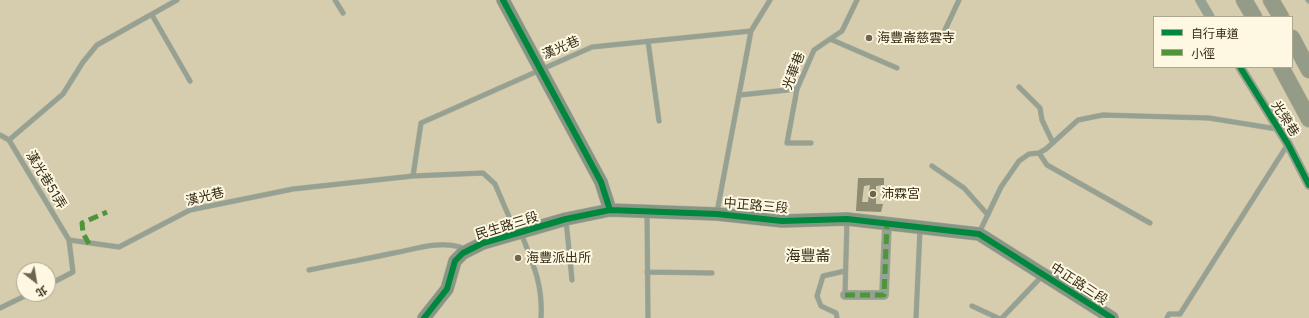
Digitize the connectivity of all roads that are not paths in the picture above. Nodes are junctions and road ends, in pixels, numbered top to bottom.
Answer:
1 (177, 0) edge
2 (335, 0) edge
3 (503, 0) edge
4 (770, 0) edge
5 (857, 0) edge
6 (959, 0) edge
7 (1200, 0) edge
8 (1244, 0) edge
9 (1271, 0) edge
10 (152, 14) junction
11 (343, 14) dead end
12 (1209, 16) edge
13 (1253, 16) edge
14 (1280, 16) edge
15 (945, 30) dead end
16 (751, 31) junction
17 (830, 38) junction
18 (1293, 40) edge
19 (648, 41) junction
20 (897, 68) dead end
21 (1241, 68) edge
22 (1282, 68) edge
23 (541, 69) junction
24 (1309, 70) edge
25 (190, 81) dead end
26 (1019, 87) dead end
27 (797, 89) junction
28 (740, 95) junction
29 (1309, 119) edge
30 (659, 121) dead end
31 (1277, 129) junction
32 (0, 135) edge
33 (9, 140) junction
34 (811, 143) dead end
35 (1053, 143) junction
36 (1288, 144) junction
37 (1039, 153) junction
38 (932, 166) dead end
39 (413, 176) junction
40 (1309, 184) edge
41 (610, 210) junction
42 (647, 210) junction
43 (717, 214) junction
44 (988, 215) junction
45 (566, 219) junction
46 (846, 219) junction
47 (1150, 223) dead end
48 (887, 224) junction
49 (920, 228) junction
50 (519, 234) junction
51 (979, 234) junction
52 (69, 240) junction
53 (463, 253) junction
54 (309, 270) dead end
55 (845, 271) junction
56 (647, 272) junction
57 (712, 273) dead end
58 (1044, 274) junction
59 (572, 280) dead end
60 (56, 281) edge
61 (845, 294) joint
62 (16, 300) edge
63 (972, 306) dead end
64 (0, 308) edge
65 (424, 318) edge
66 (541, 318) edge
67 (648, 318) edge
68 (836, 318) edge
69 (916, 318) edge
70 (998, 318) edge
71 (1002, 318) edge
72 (1112, 318) edge
73 (1167, 318) edge

1 - 10 lane
2 - 11 lane
3 - 23 street
4 - 16 lane
5 - 17 lane, 光華巷
6 - 15 lane
7 - 12 street
8 - 13 highway
9 - 14 highway
10 - 25 lane
10 - 33 lane
16 - 19 lane, 漢光巷
16 - 28 lane
17 - 20 lane
17 - 27 lane, 光華巷
18 - 24 highway
19 - 23 lane, 漢光巷
19 - 30 lane
21 - 31 street, 光榮巷
22 - 29 highway
23 - 39 lane, 漢光巷
23 - 41 street
26 - 35 lane
27 - 28 lane
27 - 34 lane, 光華巷
28 - 43 lane
31 - 35 lane
31 - 36 street, 光榮巷
32 - 33 lane, 漢光巷51弄
33 - 52 lane, 漢光巷51弄
35 - 37 lane
36 - 40 street, 光榮巷
36 - 73 lane
37 - 44 lane
37 - 47 lane
38 - 44 lane
39 - 50 lane, 漢光巷
39 - 52 lane, 漢光巷
41 - 42 street, 中正路三段
41 - 45 street, 民生路三段
42 - 43 street, 中正路三段
42 - 56 lane
43 - 46 street, 中正路三段
44 - 51 lane
45 - 50 street, 民生路三段
45 - 59 lane
46 - 48 street, 中正路三段
46 - 55 lane
48 - 49 street, 中正路三段
48 - 61 street
49 - 51 street, 中正路三段
49 - 69 lane
50 - 53 street, 民生路三段
50 - 66 lane, 漢光巷
51 - 58 street, 中正路三段
52 - 60 lane
53 - 54 lane
53 - 65 street, 民生路三段
55 - 61 lane
55 - 68 lane
56 - 57 lane
56 - 67 lane
58 - 71 lane
58 - 72 street, 中正路三段
62 - 64 lane
63 - 70 lane

